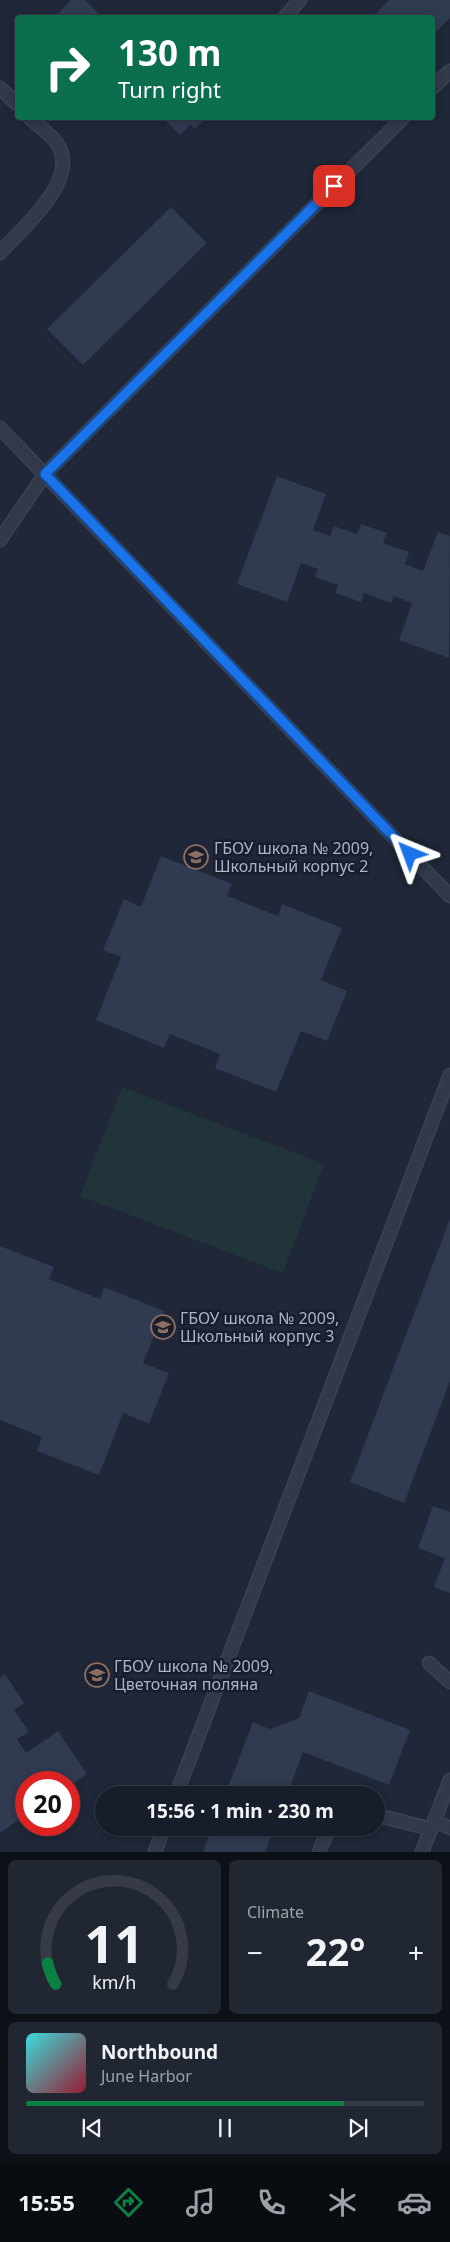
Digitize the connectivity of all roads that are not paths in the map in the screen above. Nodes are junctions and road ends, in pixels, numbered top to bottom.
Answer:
1 (300, 0) edge
2 (287, 15) edge
3 (450, 71) edge
4 (435, 85) edge
5 (0, 88) edge
6 (15, 102) edge
7 (32, 120) edge
8 (401, 120) edge
9 (0, 253) edge
10 (0, 428) edge
11 (45, 474) junction
12 (0, 540) edge
13 (450, 896) edge
14 (450, 1075) edge
15 (429, 1664) dead end
16 (450, 1682) edge
17 (450, 1780) edge
18 (179, 1786) edge
19 (385, 1817) edge
20 (432, 1825) junction
21 (450, 1828) edge
22 (161, 1836) edge
23 (326, 1836) edge
24 (155, 1852) edge
25 (319, 1852) edge
26 (422, 1852) edge

1 - 2 lane
3 - 4 lane
5 - 6 lane
7 - 9 lane
8 - 11 lane
10 - 11 lane
11 - 12 lane
11 - 13 lane
14 - 18 lane
15 - 16 lane
17 - 20 lane
19 - 20 lane
20 - 21 lane
20 - 26 lane
22 - 24 lane
23 - 25 lane

